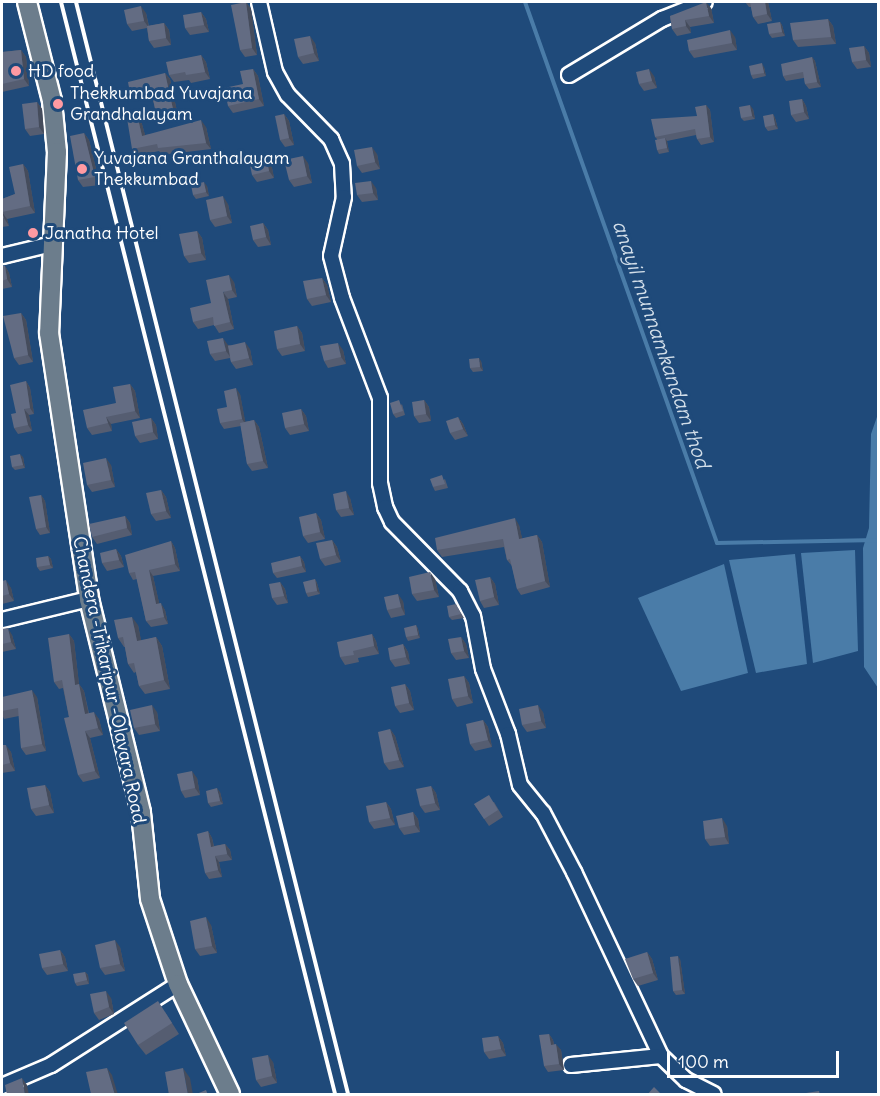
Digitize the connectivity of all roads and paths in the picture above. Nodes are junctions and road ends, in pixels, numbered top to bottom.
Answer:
1 (27, 2) edge
2 (259, 2) edge
3 (705, 2) edge
4 (569, 75) dead end
5 (52, 244) junction
6 (2, 256) edge
7 (89, 599) junction
8 (2, 620) edge
9 (178, 984) junction
10 (661, 1056) junction
11 (571, 1065) dead end
12 (2, 1086) edge
13 (230, 1095) edge
14 (714, 1095) edge

1 - 5 main road, Chandera -Trikaripur -Olavara Road
2 - 10 street
3 - 4 street
5 - 6 street
5 - 7 main road, Chandera -Trikaripur -Olavara Road
7 - 8 street
7 - 9 main road, Chandera -Trikaripur -Olavara Road
9 - 12 street
9 - 13 main road, Chandera -Trikaripur -Olavara Road
10 - 11 street
10 - 14 street

